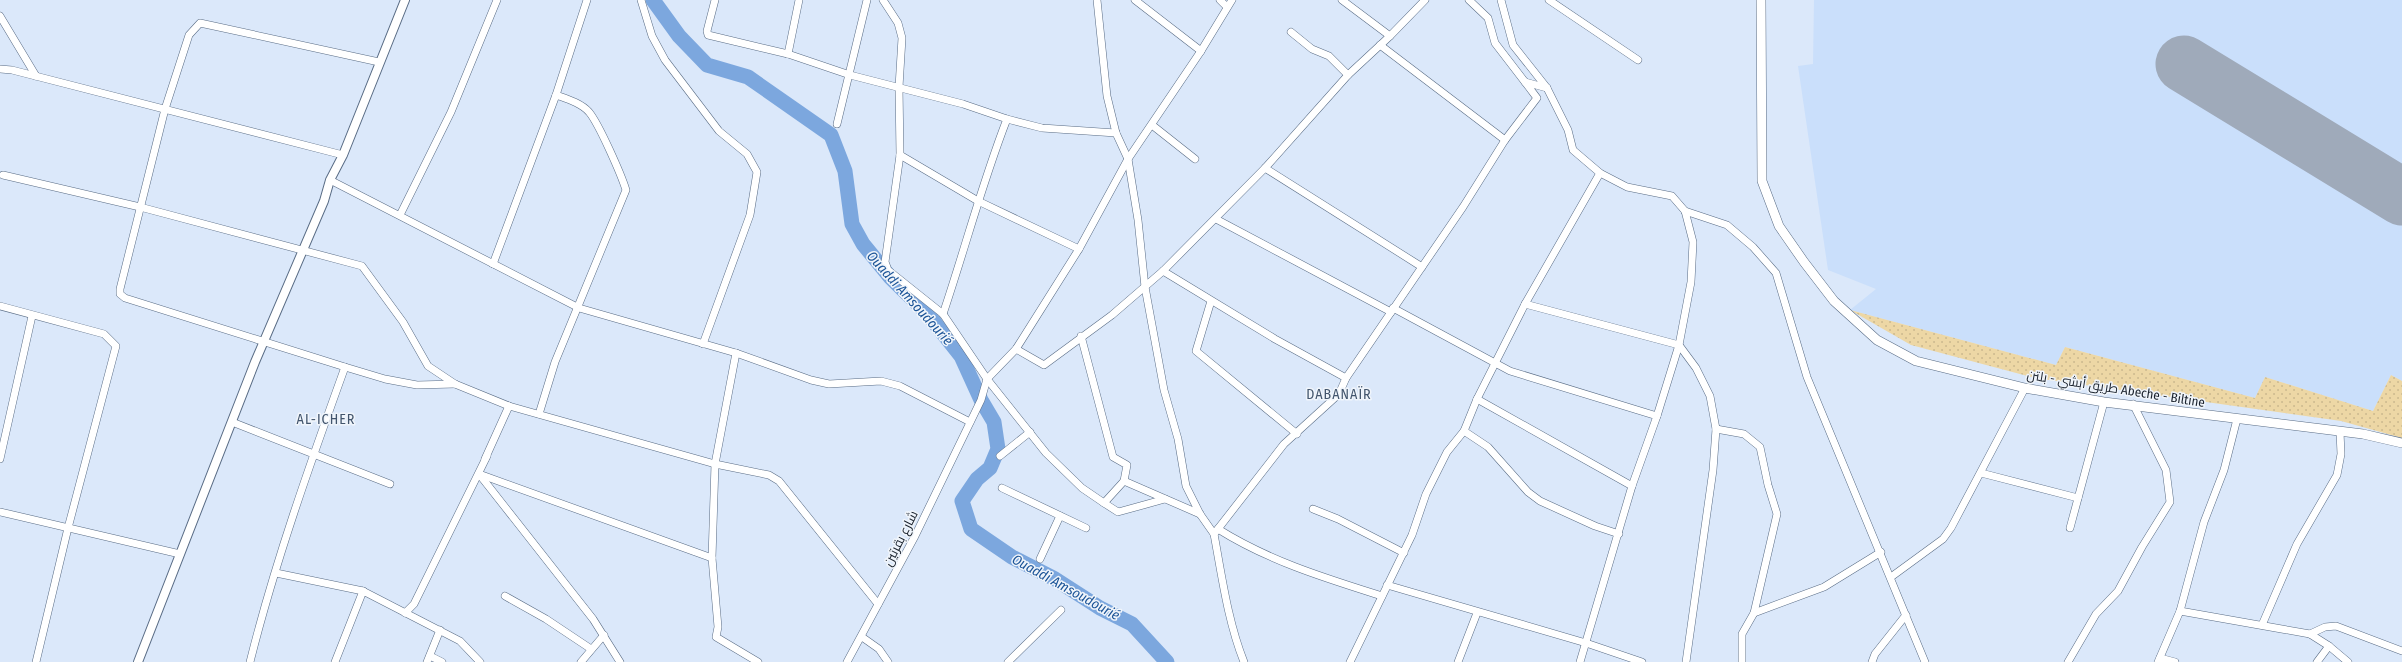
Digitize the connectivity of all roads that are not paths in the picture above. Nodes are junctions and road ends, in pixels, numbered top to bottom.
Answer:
1 (405, 0) edge
2 (497, 0) edge
3 (587, 0) edge
4 (641, 0) edge
5 (715, 0) edge
6 (799, 0) edge
7 (867, 0) edge
8 (883, 0) edge
9 (1097, 0) edge
10 (1135, 0) edge
11 (1220, 0) edge
12 (1232, 0) edge
13 (1342, 0) edge
14 (1425, 0) edge
15 (1470, 0) edge
16 (1501, 0) edge
17 (1549, 0) edge
18 (1761, 0) edge
19 (1227, 7) junction
20 (0, 16) edge
21 (1291, 32) dead end
22 (1390, 36) junction
23 (1380, 44) junction
24 (1201, 51) junction
25 (788, 54) junction
26 (1638, 60) dead end
27 (379, 62) junction
28 (0, 69) edge
29 (850, 75) junction
30 (1348, 75) junction
31 (36, 76) junction
32 (1525, 82) junction
33 (898, 87) junction
34 (1547, 88) junction
35 (556, 95) junction
36 (165, 109) junction
37 (1007, 119) junction
38 (837, 124) dead end
39 (1152, 125) junction
40 (1116, 133) junction
41 (1505, 140) junction
42 (343, 155) junction
43 (900, 155) junction
44 (1128, 159) junction
45 (1195, 159) dead end
46 (1265, 168) junction
47 (1600, 172) junction
48 (4, 175) dead end
49 (330, 180) junction
50 (978, 201) junction
51 (140, 207) junction
52 (1685, 211) junction
53 (400, 215) junction
54 (1216, 219) junction
55 (1079, 249) junction
56 (302, 251) junction
57 (493, 264) junction
58 (1422, 267) junction
59 (1163, 271) junction
60 (1145, 287) junction
61 (1210, 301) junction
62 (1525, 304) junction
63 (0, 306) edge
64 (579, 308) junction
65 (1392, 310) junction
66 (943, 314) junction
67 (32, 316) junction
68 (1081, 336) junction
69 (264, 341) junction
70 (703, 344) junction
71 (1679, 345) junction
72 (1016, 349) junction
73 (736, 353) junction
74 (1494, 364) junction
75 (344, 367) junction
76 (1346, 378) junction
77 (987, 379) junction
78 (455, 384) junction
79 (2025, 388) junction
80 (1477, 399) junction
81 (2104, 402) junction
82 (2133, 404) junction
83 (508, 406) junction
84 (539, 414) junction
85 (1657, 416) junction
86 (2237, 419) junction
87 (232, 422) junction
88 (970, 422) junction
89 (1716, 429) junction
90 (1464, 431) junction
91 (1030, 432) junction
92 (2340, 432) junction
93 (1297, 434) junction
94 (2402, 443) edge
95 (313, 455) junction
96 (487, 456) junction
97 (1000, 456) dead end
98 (0, 459) edge
99 (715, 464) junction
100 (1981, 473) junction
101 (479, 474) junction
102 (1124, 481) junction
103 (390, 484) dead end
104 (1632, 486) junction
105 (1002, 488) dead end
106 (2078, 498) junction
107 (1165, 499) junction
108 (1104, 503) junction
109 (1313, 509) dead end
110 (0, 512) edge
111 (1200, 514) junction
112 (1060, 516) junction
113 (68, 528) junction
114 (1086, 528) dead end
115 (2070, 528) dead end
116 (1216, 532) junction
117 (1619, 534) junction
118 (1881, 552) junction
119 (1404, 553) junction
120 (180, 554) junction
121 (712, 558) junction
122 (1040, 559) dead end
123 (276, 573) junction
124 (1891, 577) junction
125 (1387, 585) junction
126 (363, 591) junction
127 (505, 596) dead end
128 (1382, 596) junction
129 (878, 604) junction
130 (1061, 610) dead end
131 (2180, 611) junction
132 (406, 613) junction
133 (1477, 613) junction
134 (1754, 613) junction
135 (1906, 615) junction
136 (2262, 625) junction
137 (440, 630) junction
138 (2310, 634) junction
139 (604, 635) junction
140 (862, 636) junction
141 (1586, 643) junction
142 (2329, 646) junction
143 (592, 650) junction
144 (2402, 651) edge
145 (429, 659) edge
146 (1627, 660) edge
147 (2159, 660) edge
148 (36, 662) edge
149 (138, 662) edge
150 (250, 662) edge
151 (335, 662) edge
152 (442, 662) edge
153 (480, 662) edge
154 (582, 662) edge
155 (620, 662) edge
156 (758, 662) edge
157 (847, 662) edge
158 (888, 662) edge
159 (1008, 662) edge
160 (1244, 662) edge
161 (1350, 662) edge
162 (1458, 662) edge
163 (1580, 662) edge
164 (1642, 662) edge
165 (1686, 662) edge
166 (1742, 662) edge
167 (1872, 662) edge
168 (1925, 662) edge
169 (2068, 662) edge
170 (2175, 662) edge
171 (2317, 662) edge
172 (2348, 662) edge

1 - 27 street
2 - 53 street
3 - 35 street
4 - 70 street
5 - 25 street
6 - 25 street
7 - 29 street
8 - 33 street
9 - 40 street
10 - 24 street
11 - 19 street
12 - 19 street
13 - 22 street
14 - 22 street
15 - 32 street
16 - 34 street
17 - 26 street
18 - 79 main road, طريق أبشي - بلتن Abeche - Biltine
19 - 24 street
20 - 31 street
21 - 30 street
22 - 23 street
23 - 30 street
23 - 41 street
24 - 39 street
25 - 29 street
27 - 36 street
27 - 42 street
28 - 31 street
29 - 33 street
29 - 38 street
30 - 46 street
31 - 36 street
32 - 34 street
32 - 41 street
33 - 37 street
33 - 43 street
34 - 47 street
35 - 57 street
35 - 64 street
36 - 42 street
36 - 51 street
37 - 40 street
37 - 50 street
39 - 44 street
39 - 45 street
40 - 44 street
41 - 58 street
42 - 49 street
43 - 50 street
43 - 66 street
44 - 55 street
44 - 60 street
46 - 54 street
46 - 58 street
47 - 52 street
47 - 62 street
48 - 51 street
49 - 53 street
49 - 56 street
50 - 55 street
50 - 66 street
51 - 56 street
51 - 69 street
52 - 71 street
52 - 118 street
53 - 57 street
54 - 59 street
54 - 65 street
55 - 72 street
56 - 69 street
56 - 78 street
57 - 64 street
58 - 65 street
59 - 60 street
59 - 61 street
60 - 68 street
60 - 111 street
61 - 76 street
61 - 93 street
62 - 71 street
62 - 74 street
63 - 67 street
64 - 70 street
64 - 84 street
65 - 74 street
65 - 76 street
66 - 77 street
67 - 98 street
67 - 113 street
68 - 72 street
68 - 102 street
69 - 75 street
69 - 87 street
70 - 73 street
71 - 85 street
71 - 89 street
72 - 77 street
73 - 88 street
73 - 99 street
74 - 80 street
74 - 85 street
75 - 78 street
75 - 95 street
76 - 93 street
77 - 88 street, شارع بقرتين
77 - 91 street
78 - 83 street
79 - 81 main road, طريق أبشي - بلتن Abeche - Biltine
79 - 100 street
80 - 90 street
80 - 104 street
81 - 82 main road, طريق أبشي - بلتن Abeche - Biltine
81 - 106 street
82 - 86 main road, طريق أبشي - بلتن Abeche - Biltine
82 - 169 street
83 - 84 street
83 - 96 street
84 - 99 street
85 - 104 street
86 - 92 main road, طريق أبشي - بلتن Abeche - Biltine
86 - 131 street
87 - 95 street
87 - 120 street
88 - 129 street, شارع بقرتين
89 - 134 street
89 - 165 street
90 - 117 street
90 - 119 street
91 - 97 street
91 - 108 street
92 - 94 main road, طريق أبشي - بلتن Abeche - Biltine
92 - 136 street
93 - 116 street
95 - 103 street
95 - 123 street
96 - 101 street
96 - 132 street
99 - 121 street
99 - 129 street
100 - 106 street
100 - 124 street
101 - 121 street
101 - 139 street
102 - 107 street
102 - 108 street
104 - 117 street
105 - 112 street
106 - 115 street
107 - 108 street
107 - 111 street
109 - 119 street
110 - 113 street
111 - 116 street
112 - 114 street
112 - 122 street
113 - 120 street
113 - 148 street
116 - 128 street
116 - 160 street
117 - 141 street
118 - 124 street
118 - 134 street
119 - 125 street
120 - 149 street
121 - 156 street
123 - 126 street
123 - 150 street
124 - 135 street
125 - 128 street
125 - 133 street
126 - 132 street
126 - 151 street
127 - 143 street
128 - 161 street
129 - 140 street, شارع بقرتين
130 - 159 street
131 - 136 street
131 - 147 street
132 - 137 street
133 - 141 street
133 - 162 street
134 - 166 street
135 - 167 street
135 - 168 street
136 - 138 street
137 - 145 street
137 - 153 street
138 - 142 street
138 - 144 street
139 - 143 street
139 - 155 street
140 - 157 street, شارع بقرتين
140 - 158 street
141 - 146 street
141 - 163 street
142 - 171 street
142 - 172 street
143 - 154 street
145 - 152 street
146 - 164 street
147 - 170 street

